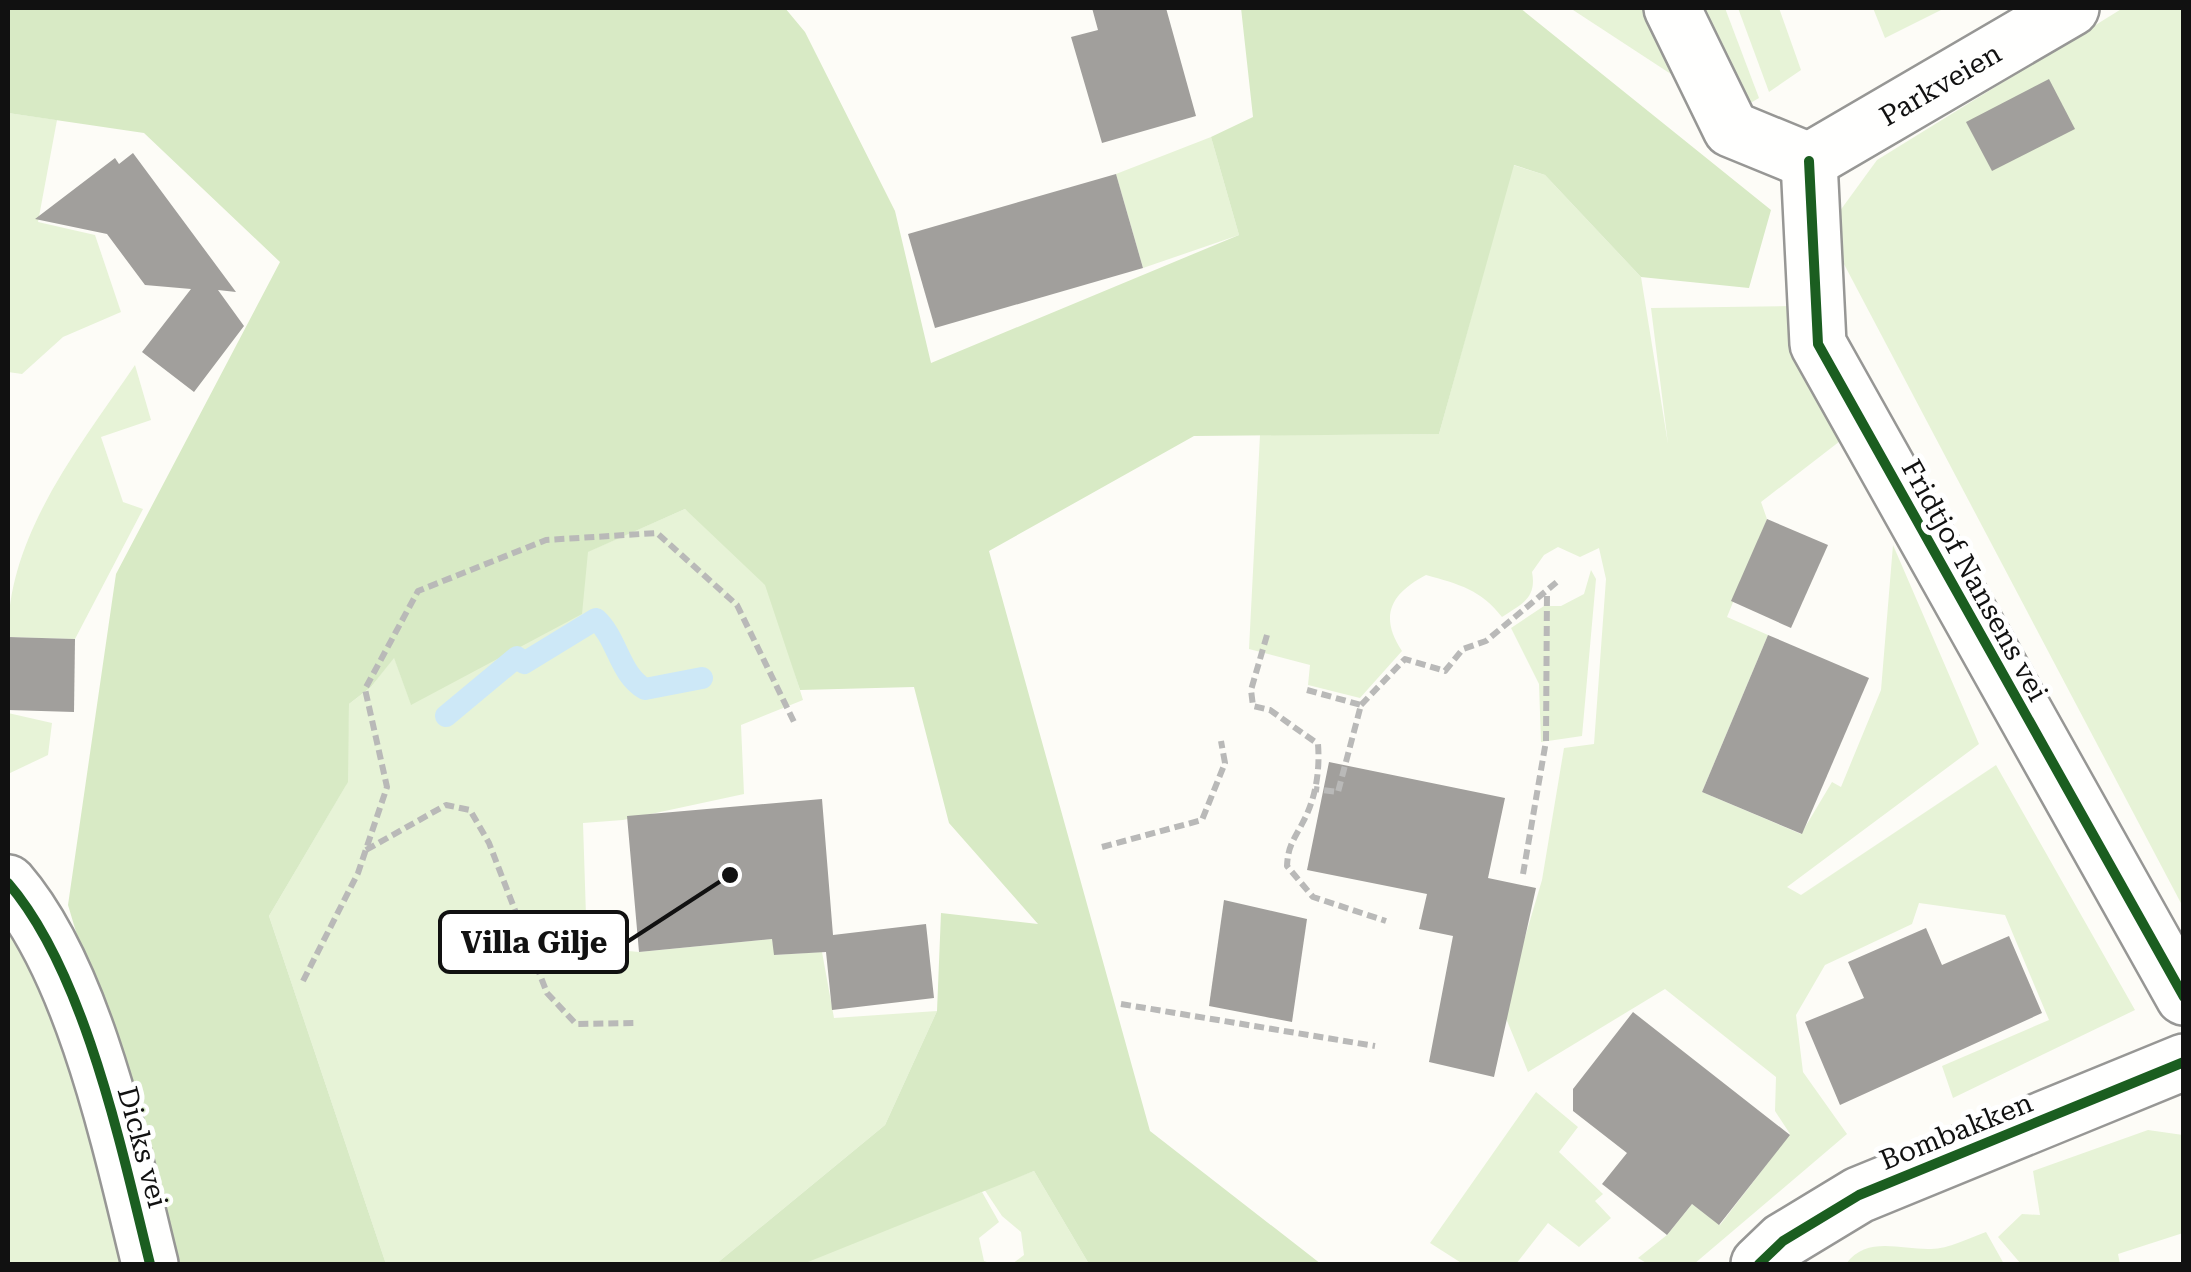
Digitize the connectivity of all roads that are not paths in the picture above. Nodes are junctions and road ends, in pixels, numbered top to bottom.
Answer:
1 (1672, 8) edge
2 (2070, 8) edge
3 (1808, 161) junction
4 (8, 883) edge
5 (2184, 997) edge
6 (2184, 1062) edge
7 (150, 1264) edge
8 (1759, 1264) edge

1 - 3 street
2 - 3 street, Parkveien
3 - 5 street, Fridtjof Nansens vei
4 - 7 street, Dicks vei
6 - 8 street, Bombakken

